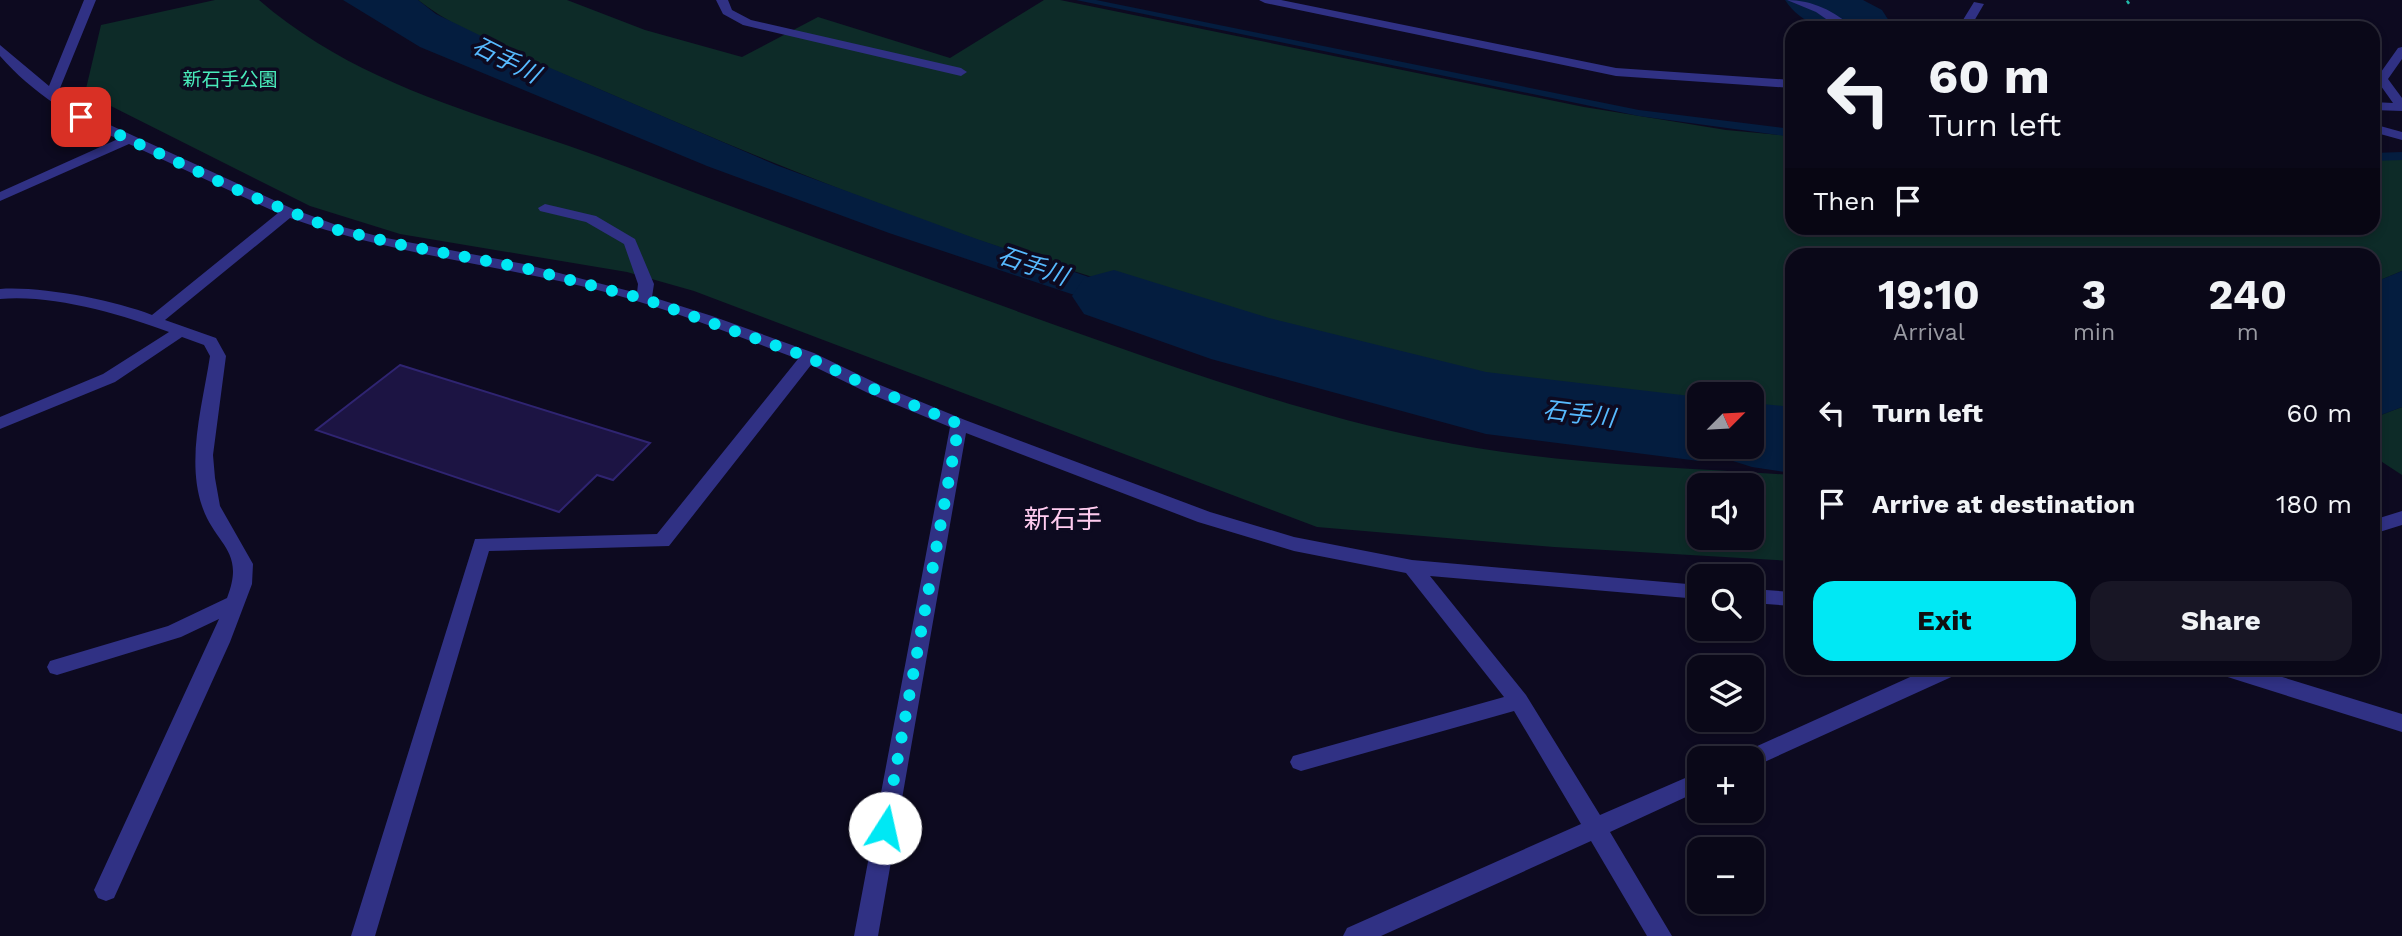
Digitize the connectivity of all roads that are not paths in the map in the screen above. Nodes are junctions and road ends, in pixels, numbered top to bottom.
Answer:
1 (90, 0) edge
2 (722, 0) edge
3 (1265, 0) edge
4 (1793, 0) edge
5 (1978, 4) dead end
6 (1836, 21) edge
7 (1968, 21) edge
8 (0, 49) edge
9 (2402, 51) edge
10 (961, 72) dead end
11 (1785, 84) edge
12 (51, 95) junction
13 (2380, 106) edge
14 (2402, 107) edge
15 (2380, 130) edge
16 (2402, 136) edge
17 (127, 140) junction
18 (0, 197) edge
19 (545, 208) dead end
20 (288, 212) junction
21 (0, 294) edge
22 (644, 299) junction
23 (155, 321) junction
24 (181, 331) junction
25 (808, 357) junction
26 (0, 423) edge
27 (959, 424) junction
28 (2402, 518) edge
29 (2380, 525) edge
30 (1412, 567) junction
31 (1687, 591) edge
32 (1764, 597) edge
33 (1785, 599) edge
34 (235, 603) junction
35 (57, 667) dead end
36 (1936, 675) edge
37 (2248, 675) edge
38 (1519, 701) junction
39 (2402, 723) edge
40 (1764, 753) edge
41 (1301, 762) dead end
42 (1687, 786) edge
43 (1595, 828) junction
44 (106, 890) dead end
45 (363, 936) edge
46 (866, 936) edge
47 (1355, 936) edge
48 (1660, 936) edge

1 - 12 street
2 - 10 street
3 - 11 street
4 - 6 street
5 - 7 street
8 - 12 street
9 - 14 street
12 - 17 street
13 - 14 street
15 - 16 street
17 - 18 street
17 - 20 street
19 - 22 street
20 - 22 street
20 - 23 street
21 - 23 street
22 - 25 street
23 - 24 street
24 - 26 street
24 - 34 street
25 - 27 street
25 - 45 street
27 - 30 street
27 - 46 street
28 - 29 street
30 - 31 street
30 - 38 street
32 - 33 street
34 - 35 street
34 - 44 street
36 - 40 street
37 - 39 street
38 - 41 street
38 - 43 street
42 - 43 street
43 - 47 street
43 - 48 street

